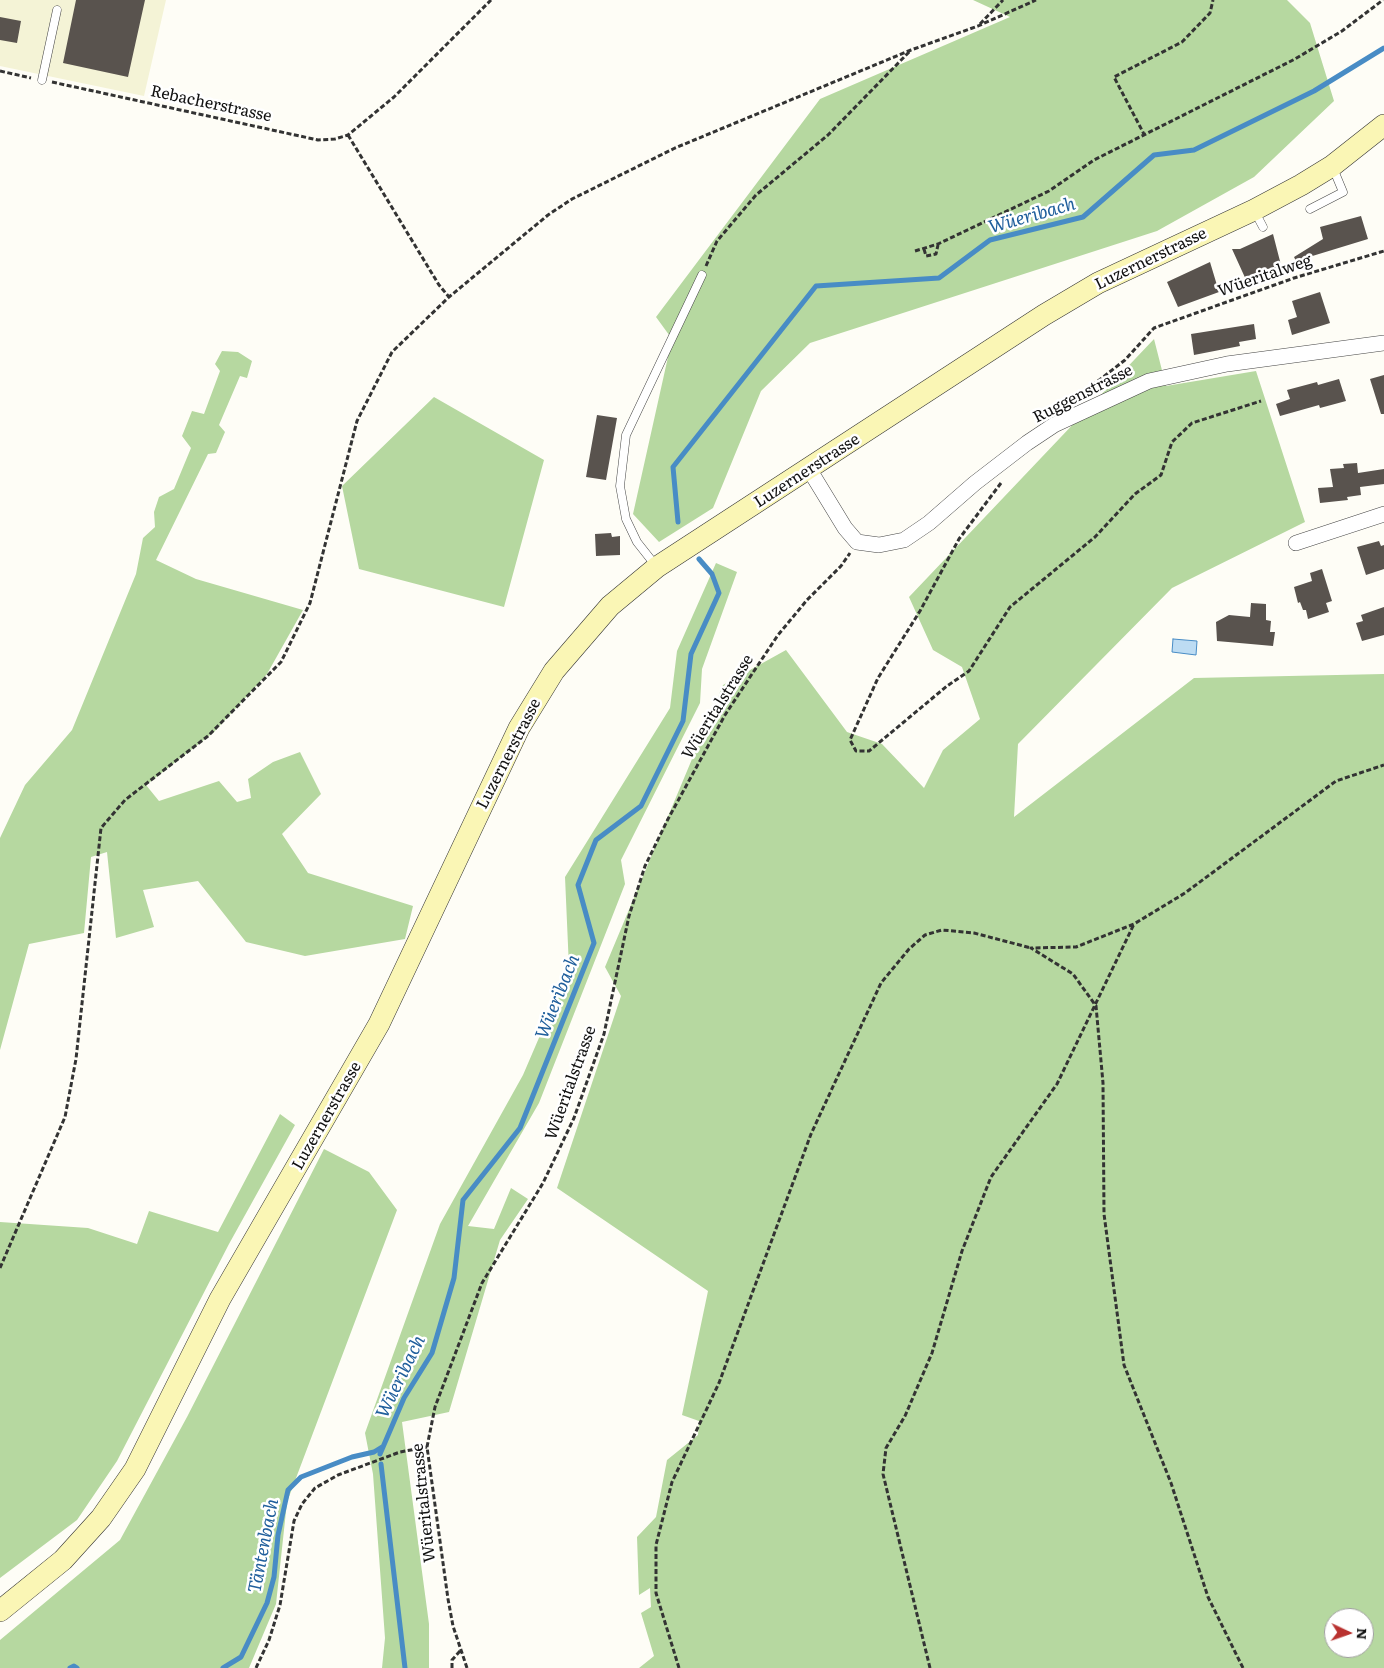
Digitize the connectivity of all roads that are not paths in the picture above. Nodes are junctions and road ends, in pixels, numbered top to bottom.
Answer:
1 (57, 10) dead end
2 (42, 80) dead end
3 (1384, 125) edge
4 (1332, 166) junction
5 (1310, 209) dead end
6 (702, 274) road end
7 (1384, 343) edge
8 (809, 469) junction
9 (1384, 514) edge
10 (1296, 543) dead end
11 (657, 567) junction
12 (0, 1611) edge

1 - 2 lane
3 - 4 main road, Luzernerstrasse
4 - 5 lane
4 - 8 main road, Luzernerstrasse
6 - 11 lane
7 - 8 street, Ruggenstrasse
8 - 11 main road, Luzernerstrasse
9 - 10 street
11 - 12 main road, Luzernerstrasse

